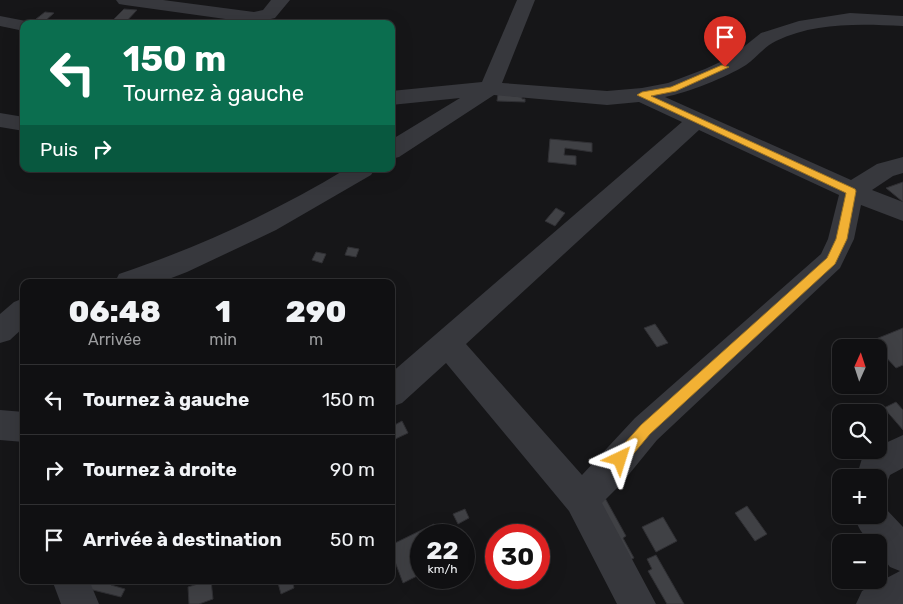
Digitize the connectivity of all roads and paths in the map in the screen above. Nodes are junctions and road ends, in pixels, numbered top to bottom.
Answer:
1 (124, 0) edge
2 (281, 0) edge
3 (526, 0) edge
4 (150, 7) edge
5 (0, 21) edge
6 (903, 21) edge
7 (20, 25) edge
8 (490, 88) junction
9 (642, 95) junction
10 (395, 98) edge
11 (0, 120) edge
12 (696, 121) junction
13 (20, 123) edge
14 (395, 148) edge
15 (903, 165) edge
16 (358, 172) edge
17 (852, 191) junction
18 (903, 212) edge
19 (140, 279) edge
20 (20, 314) edge
21 (0, 331) edge
22 (447, 343) junction
23 (395, 389) edge
24 (0, 425) edge
25 (20, 427) edge
26 (903, 452) edge
27 (875, 469) edge
28 (581, 499) junction
29 (876, 524) edge
30 (903, 554) edge
31 (72, 584) edge
32 (903, 588) edge
33 (80, 604) edge
34 (637, 604) edge
35 (875, 604) edge

1 - 4 street
2 - 4 street
3 - 8 street
5 - 7 street
6 - 9 street
8 - 9 street
8 - 10 street
8 - 14 street
9 - 12 street
11 - 13 street
12 - 17 street
12 - 22 street
15 - 17 street
16 - 19 street
17 - 18 street
17 - 28 street
20 - 21 street
22 - 23 street
22 - 28 street
24 - 25 street
26 - 27 street
28 - 34 street
29 - 30 street
31 - 33 street
32 - 35 street

